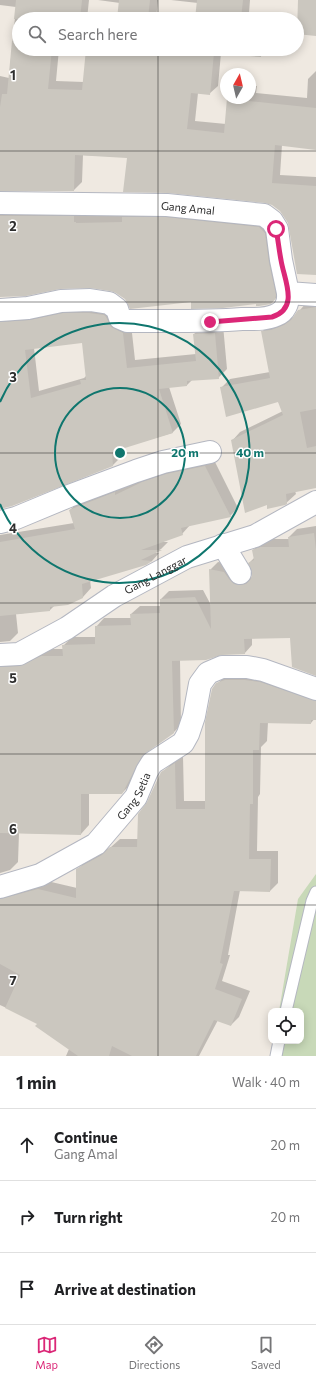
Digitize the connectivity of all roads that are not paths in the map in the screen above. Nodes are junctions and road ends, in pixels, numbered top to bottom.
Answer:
1 (0, 203) edge
2 (288, 293) junction
3 (316, 295) edge
4 (0, 310) edge
5 (210, 452) dead end
6 (316, 502) edge
7 (0, 522) edge
8 (223, 545) junction
9 (240, 573) dead end
10 (0, 655) edge
11 (316, 689) edge
12 (0, 888) edge
13 (316, 892) edge
14 (287, 1008) edge
15 (278, 1044) edge
16 (276, 1056) edge

1 - 2 street, Gang Amal
2 - 3 street
2 - 4 street
5 - 7 street
6 - 8 street, Gang Langgar
8 - 9 street
8 - 10 street, Gang Langgar
11 - 12 street, Gang Setia
13 - 14 lane
15 - 16 lane

